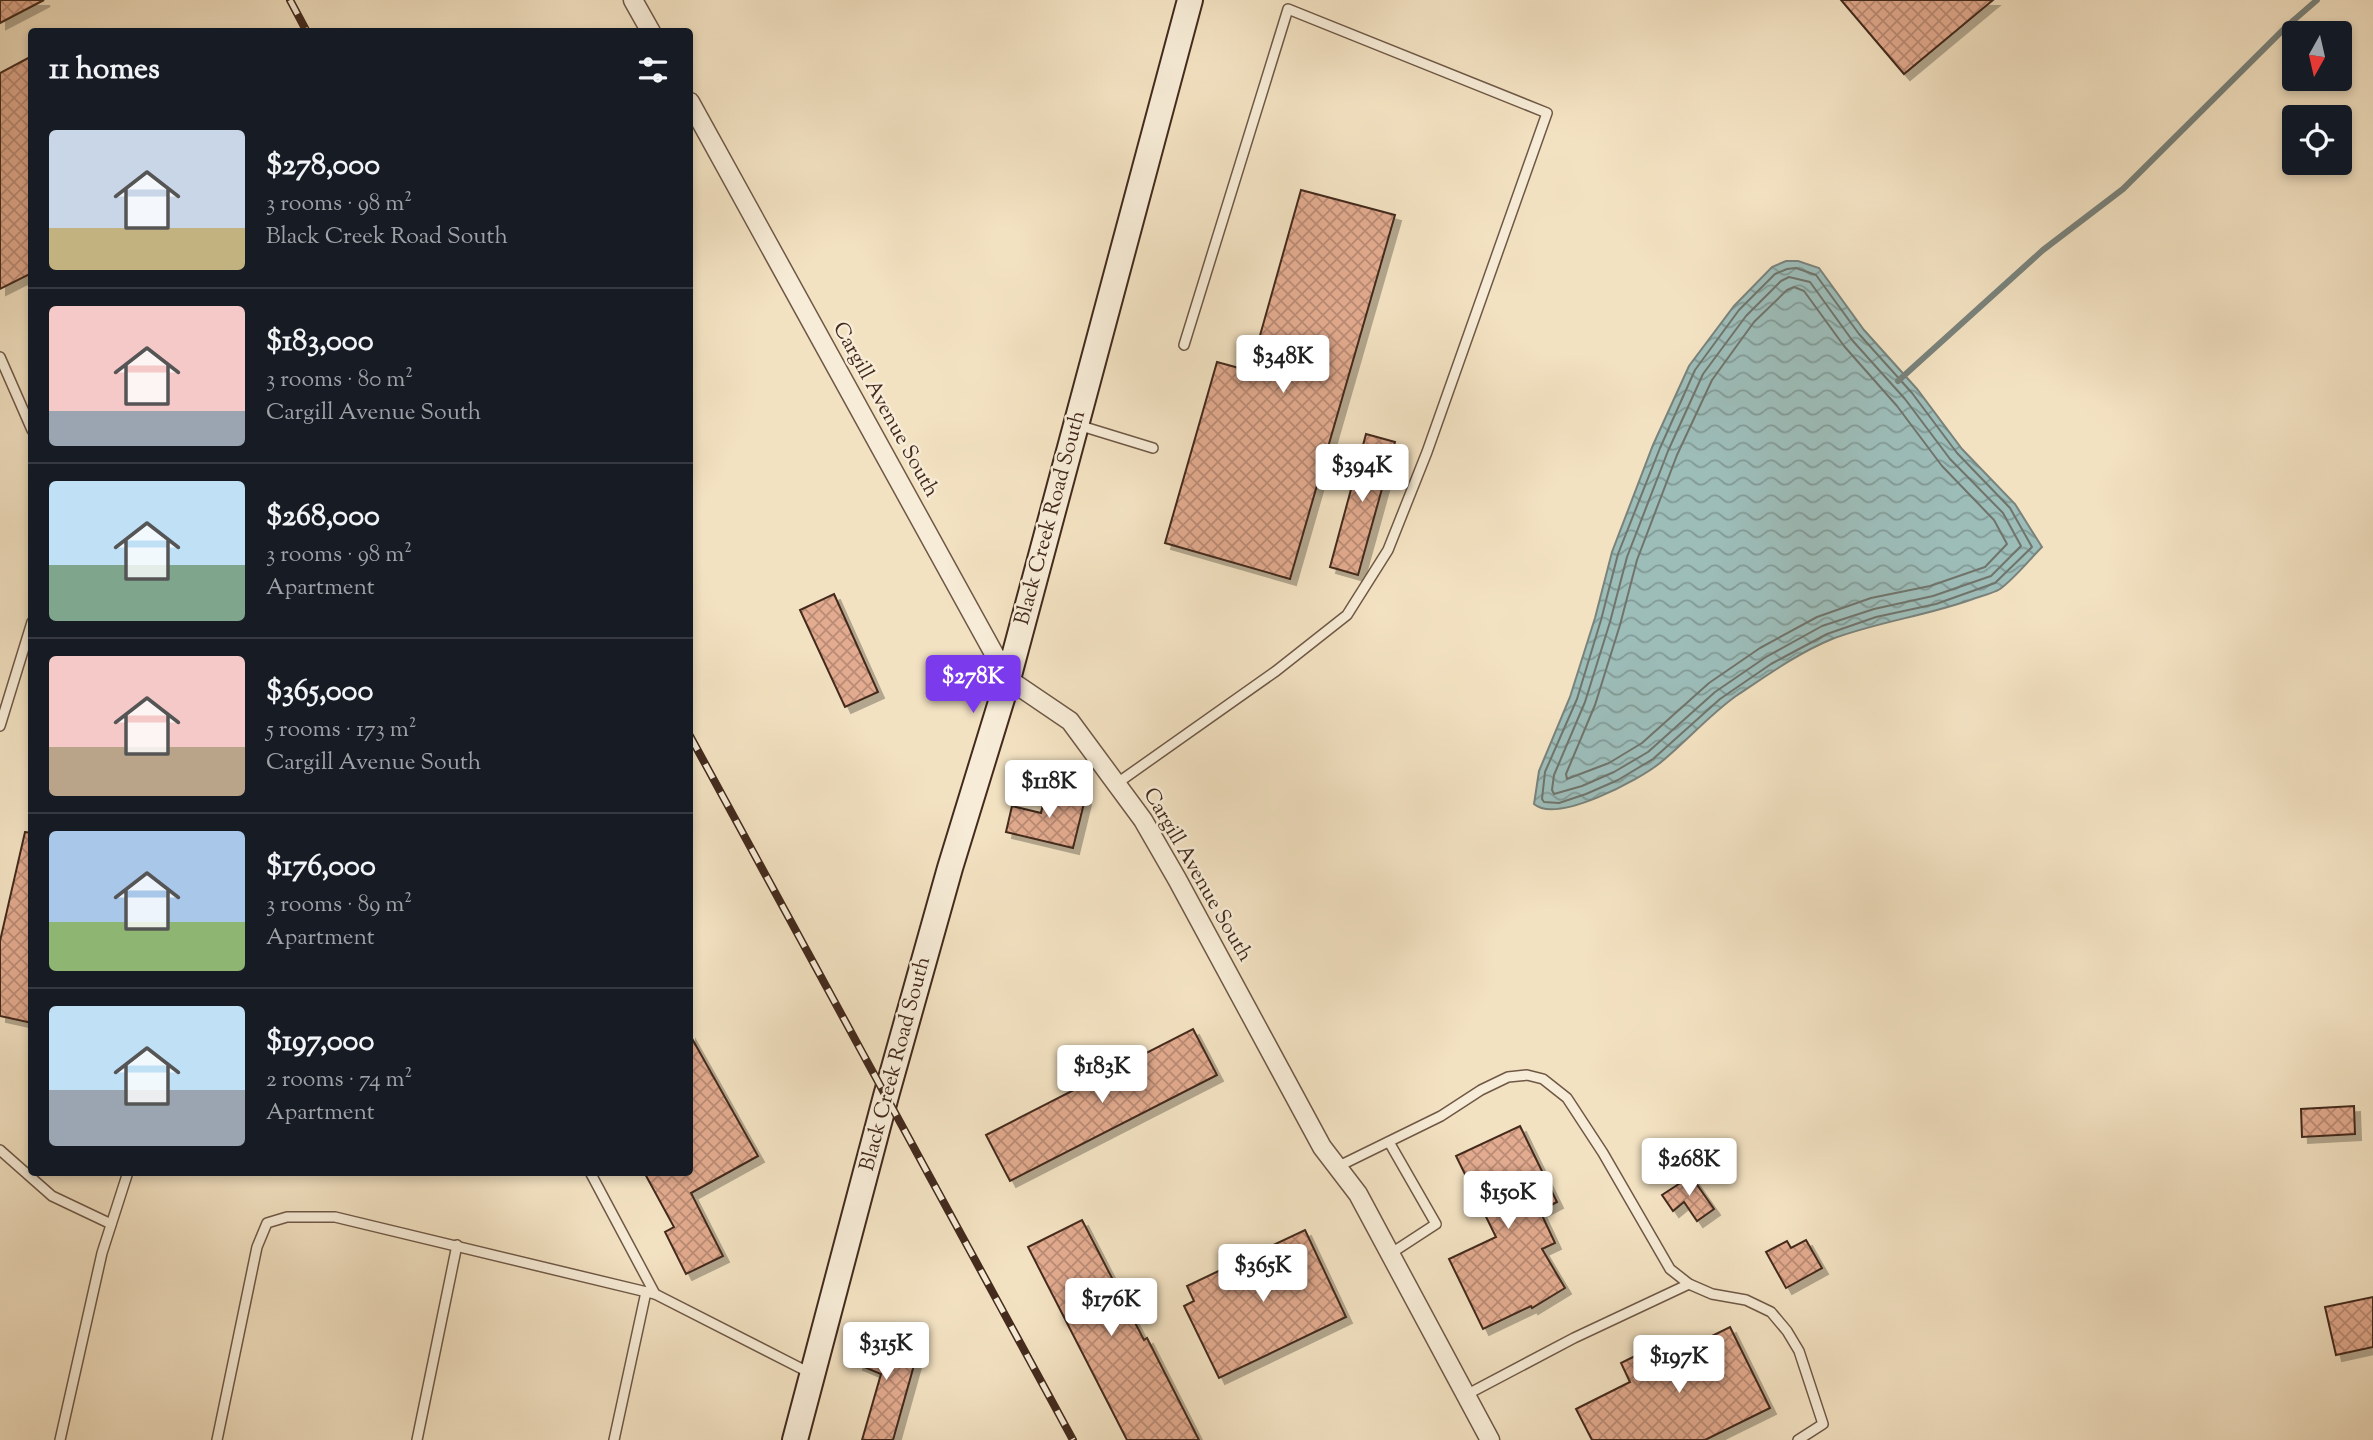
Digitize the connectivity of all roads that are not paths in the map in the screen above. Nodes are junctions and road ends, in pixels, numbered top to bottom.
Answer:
1 (634, 0) edge
2 (1190, 0) edge
3 (649, 28) edge
4 (693, 107) edge
5 (1184, 345) dead end
6 (0, 357) edge
7 (28, 421) edge
8 (1077, 425) junction
9 (1153, 448) dead end
10 (28, 635) edge
11 (1008, 679) junction
12 (0, 726) edge
13 (1116, 784) junction
14 (1389, 1142) junction
15 (0, 1150) edge
16 (1337, 1167) junction
17 (28, 1175) edge
18 (29, 1176) edge
19 (127, 1176) edge
20 (592, 1176) edge
21 (111, 1224) junction
22 (457, 1245) junction
23 (1390, 1254) junction
24 (1689, 1284) junction
25 (650, 1293) junction
26 (813, 1375) junction
27 (1466, 1395) junction
28 (60, 1440) edge
29 (217, 1440) edge
30 (417, 1440) edge
31 (614, 1440) edge
32 (795, 1440) edge
33 (1490, 1440) edge
34 (1798, 1440) edge

1 - 3 street
2 - 8 street, Black Creek Road South
4 - 11 street, Cargill Avenue South
5 - 13 lane
6 - 7 lane
8 - 9 lane
8 - 11 street, Black Creek Road South
10 - 12 lane
11 - 13 street, Cargill Avenue South
11 - 26 street, Black Creek Road South
13 - 16 street, Cargill Avenue South
14 - 16 lane
14 - 23 lane
14 - 24 lane
15 - 17 lane
16 - 23 street, Cargill Avenue South
18 - 21 lane
19 - 21 lane
20 - 25 lane
21 - 28 lane
22 - 25 lane
22 - 29 lane
22 - 30 lane
23 - 27 street, Cargill Avenue South
24 - 27 lane
24 - 34 lane
25 - 26 lane
25 - 31 lane
26 - 32 street, Black Creek Road South
27 - 33 street, Cargill Avenue South

